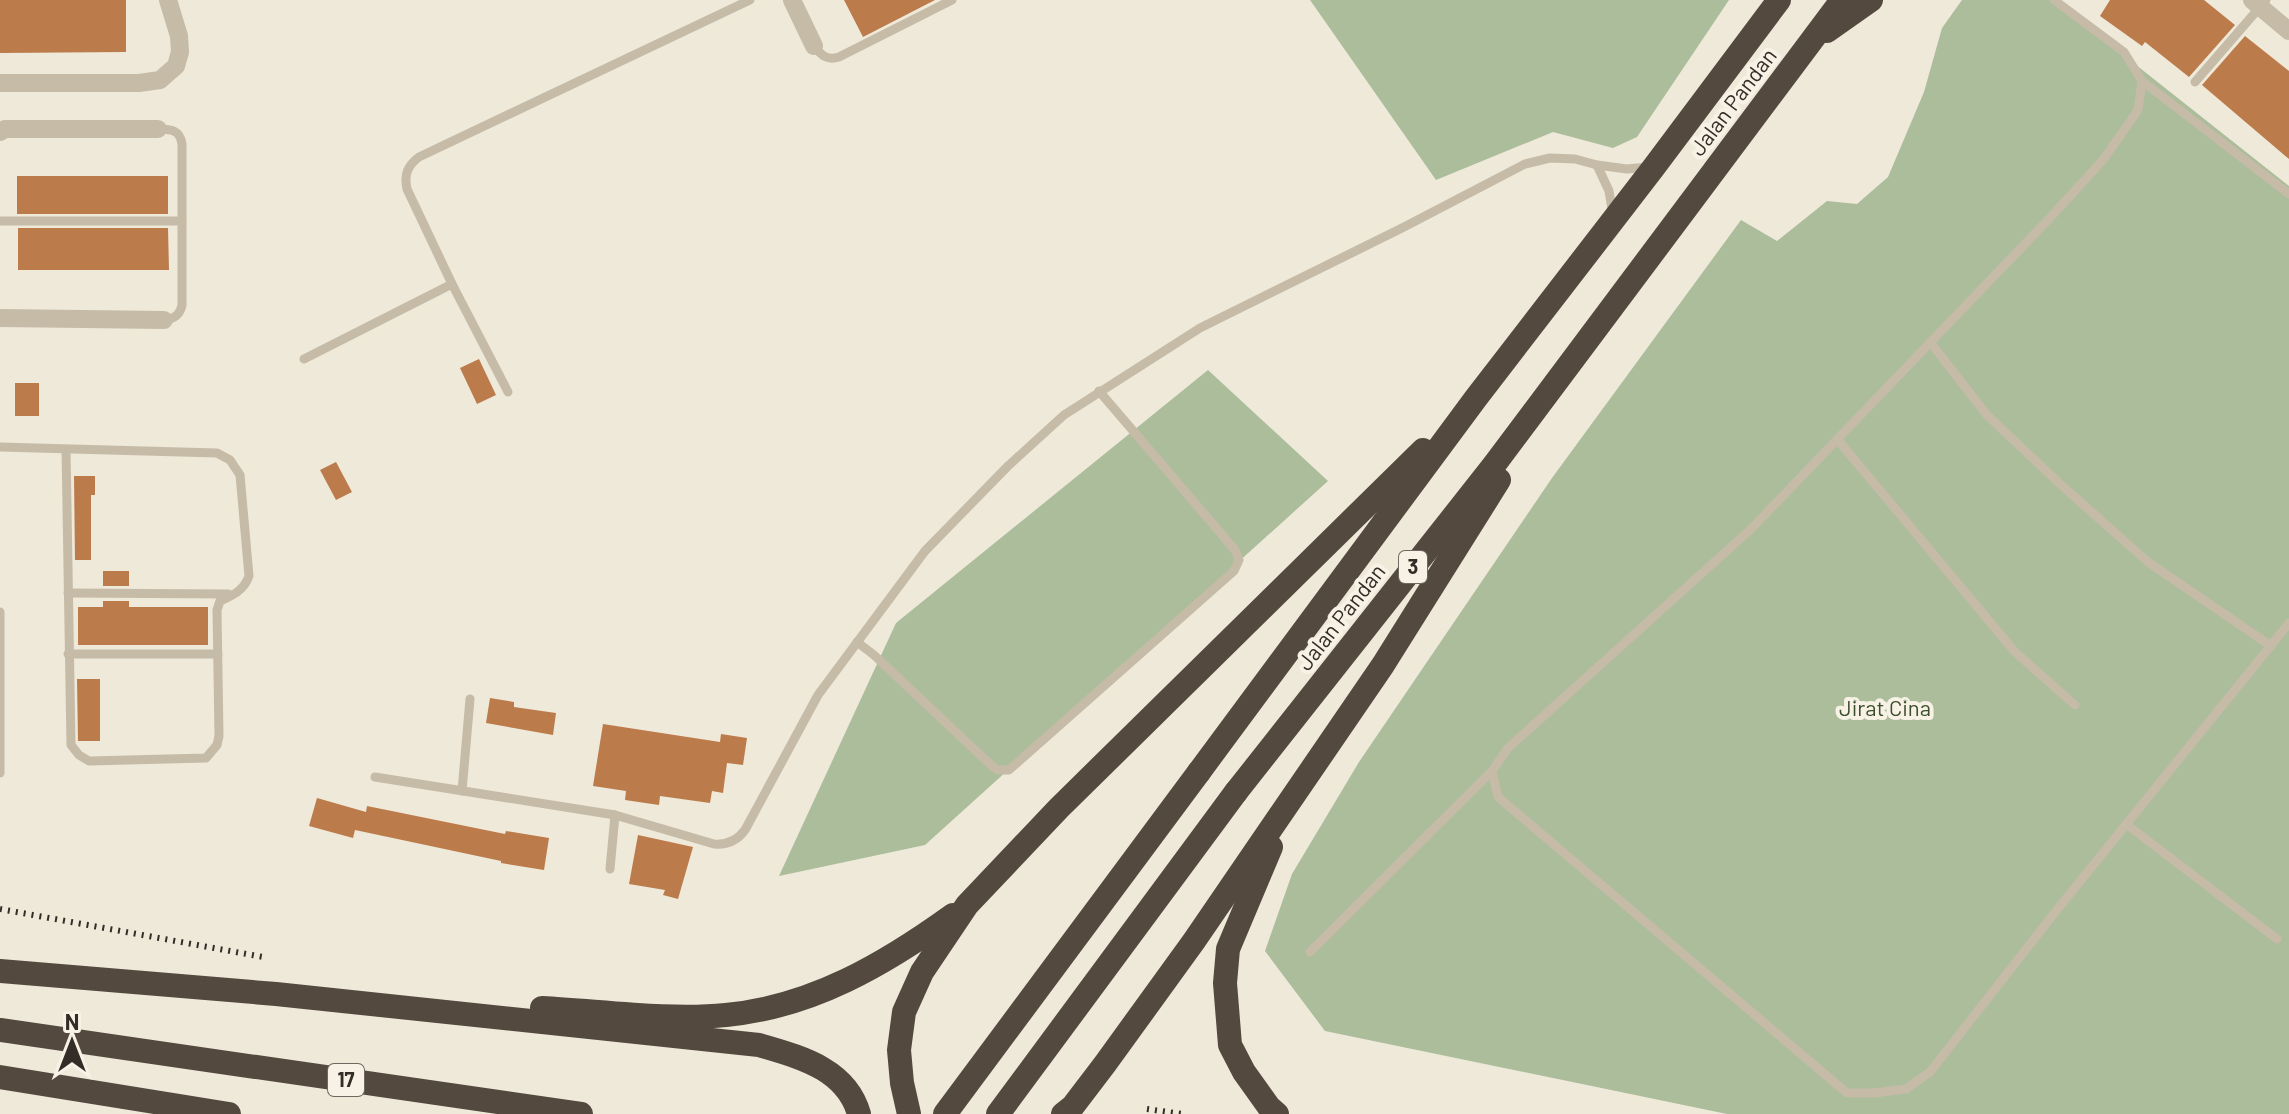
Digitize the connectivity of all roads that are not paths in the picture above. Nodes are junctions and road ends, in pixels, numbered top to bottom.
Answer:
1 (168, 0) edge
2 (750, 0) edge
3 (792, 0) edge
4 (952, 0) edge
5 (1842, 0) edge
6 (1871, 0) edge
7 (2054, 0) edge
8 (2260, 2) edge
9 (1776, 3) edge
10 (2289, 31) edge
11 (814, 46) joint
12 (1807, 46) junction
13 (2142, 81) junction
14 (2195, 82) dead end
15 (0, 83) edge
16 (158, 129) joint
17 (0, 132) edge
18 (1597, 165) junction
19 (1654, 167) junction
20 (2289, 194) edge
21 (1614, 219) junction
22 (0, 221) edge
23 (182, 221) junction
24 (452, 284) junction
25 (0, 318) edge
26 (164, 320) joint
27 (1588, 340) junction
28 (1930, 342) junction
29 (304, 359) dead end
30 (1099, 391) junction
31 (508, 392) dead end
32 (1476, 398) junction
33 (1837, 439) junction
34 (0, 447) edge
35 (66, 449) junction
36 (68, 593) junction
37 (235, 594) junction
38 (0, 612) edge
39 (2289, 623) edge
40 (857, 642) junction
41 (2271, 646) junction
42 (68, 654) junction
43 (218, 654) junction
44 (0, 696) edge
45 (470, 699) dead end
46 (2075, 705) dead end
47 (1492, 771) junction
48 (0, 773) edge
49 (375, 777) dead end
50 (462, 791) junction
51 (1293, 797) junction
52 (615, 815) junction
53 (2126, 824) junction
54 (610, 869) dead end
55 (967, 905) junction
56 (2277, 939) dead end
57 (1310, 952) dead end
58 (0, 971) edge
59 (276, 994) junction
60 (0, 1030) edge
61 (0, 1077) edge
62 (229, 1114) edge
63 (581, 1114) edge
64 (859, 1114) edge
65 (909, 1114) edge
66 (945, 1114) edge
67 (998, 1114) edge
68 (1063, 1114) edge
69 (1277, 1114) edge

1 - 15 street
2 - 24 lane
3 - 11 street
4 - 11 lane
5 - 12 highway, Jalan Pandan / 3
6 - 12 highway
7 - 13 lane
8 - 10 street
8 - 14 lane
9 - 19 highway, Jalan Pandan / 3
12 - 27 highway, Jalan Pandan / 3
13 - 20 lane
13 - 28 lane
16 - 17 street
16 - 23 lane
18 - 19 lane
18 - 21 lane
18 - 30 lane
19 - 21 highway, Jalan Pandan / 3
21 - 32 highway, Jalan Pandan / 3
22 - 23 lane
23 - 26 lane
24 - 29 lane
24 - 31 lane
25 - 26 street
27 - 51 highway
27 - 67 highway, Jalan Pandan / 3, bridge
28 - 33 lane
28 - 41 lane
30 - 40 lane
30 - 40 lane
32 - 55 highway
32 - 66 highway, Jalan Pandan / 3, bridge
33 - 46 lane
33 - 47 lane
34 - 35 lane
35 - 36 lane
35 - 37 lane
36 - 37 lane
36 - 42 lane
37 - 43 lane
38 - 44 lane
39 - 41 lane
40 - 52 lane
41 - 53 lane
42 - 43 lane
42 - 43 lane
44 - 48 lane
45 - 50 lane
47 - 53 lane
47 - 57 lane
49 - 50 lane
50 - 52 lane
51 - 68 highway
51 - 69 highway
52 - 54 lane
53 - 56 lane
55 - 59 highway
55 - 65 highway
58 - 59 highway
59 - 64 highway
60 - 63 highway, 17
61 - 62 highway

